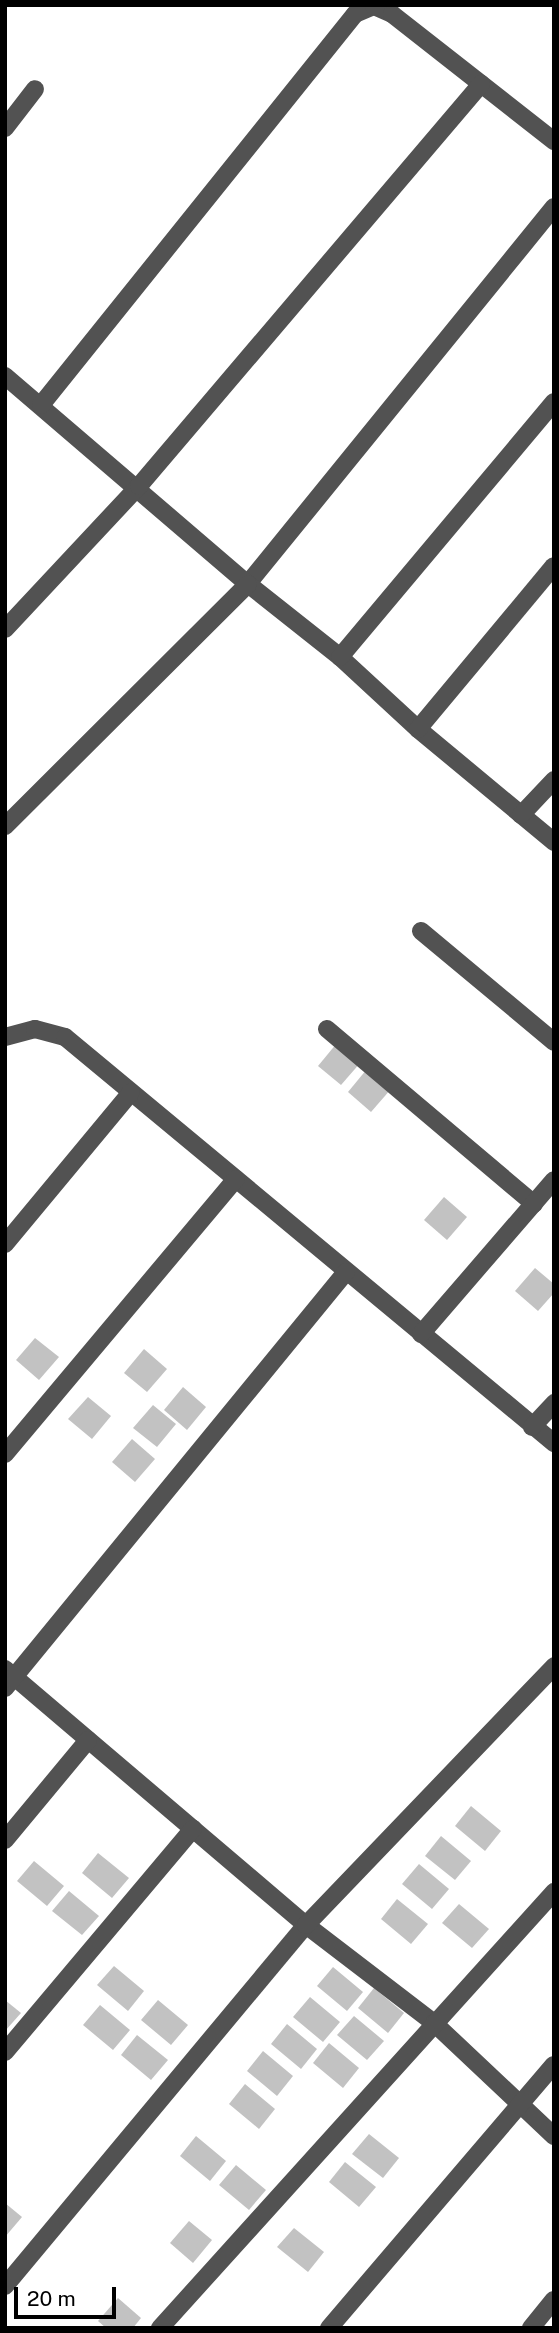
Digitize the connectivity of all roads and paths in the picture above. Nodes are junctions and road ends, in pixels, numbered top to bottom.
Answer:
1 (481, 84) junction
2 (35, 89) dead end
3 (5, 128) edge
4 (554, 141) edge
5 (554, 207) edge
6 (5, 376) edge
7 (554, 402) edge
8 (41, 405) junction
9 (139, 486) junction
10 (554, 566) edge
11 (248, 584) junction
12 (5, 629) edge
13 (340, 657) junction
14 (418, 729) junction
15 (554, 780) edge
16 (521, 815) junction
17 (5, 826) edge
18 (554, 842) edge
19 (421, 931) dead end
20 (327, 1029) dead end
21 (5, 1037) edge
22 (554, 1042) edge
23 (131, 1092) junction
24 (236, 1179) junction
25 (554, 1180) edge
26 (534, 1204) junction
27 (5, 1244) edge
28 (346, 1272) junction
29 (421, 1334) junction
30 (554, 1403) edge
31 (532, 1427) junction
32 (554, 1443) edge
33 (5, 1454) edge
34 (554, 1666) edge
35 (8, 1678) edge
36 (89, 1740) junction
37 (193, 1829) junction
38 (5, 1840) edge
39 (554, 1892) edge
40 (306, 1924) junction
41 (434, 2023) junction
42 (5, 2052) edge
43 (554, 2065) edge
44 (516, 2104) junction
45 (554, 2136) edge
46 (5, 2286) edge
47 (554, 2300) edge
48 (160, 2328) edge
49 (328, 2328) edge
50 (531, 2328) edge

1 - 4 street
1 - 8 street
1 - 9 street
2 - 3 street
5 - 11 street
6 - 8 street
7 - 13 street
8 - 9 street
9 - 11 street
9 - 12 street
10 - 14 street
11 - 13 street
11 - 17 street
13 - 14 street
14 - 16 street
15 - 16 street
16 - 18 street
19 - 22 street
20 - 26 street
21 - 23 street
23 - 24 street
23 - 27 street
24 - 28 street
24 - 33 street
25 - 26 street
26 - 29 street
28 - 29 street
28 - 35 street
29 - 31 street
30 - 31 street
31 - 32 street
34 - 40 street
35 - 36 street
36 - 37 street
36 - 38 street
37 - 40 street
37 - 42 street
39 - 41 street
40 - 41 street
40 - 46 street
41 - 44 street
41 - 48 street
43 - 44 street
44 - 45 street
44 - 49 street
47 - 50 street

